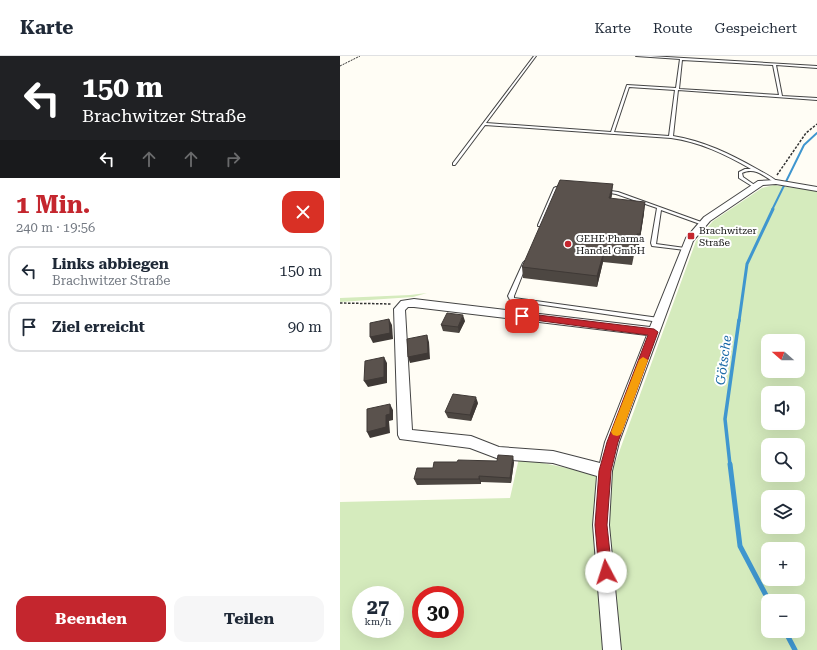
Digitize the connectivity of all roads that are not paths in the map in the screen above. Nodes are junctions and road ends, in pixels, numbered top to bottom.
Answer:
1 (536, 56) edge
2 (637, 56) edge
3 (681, 59) junction
4 (774, 64) junction
5 (817, 67) edge
6 (677, 90) junction
7 (781, 97) junction
8 (817, 99) edge
9 (484, 124) junction
10 (612, 133) junction
11 (671, 137) junction
12 (454, 164) dead end
13 (754, 170) junction
14 (773, 180) junction
15 (755, 187) junction
16 (566, 188) edge
17 (817, 189) edge
18 (597, 190) edge
19 (659, 208) junction
20 (702, 223) junction
21 (538, 231) edge
22 (685, 249) junction
23 (526, 260) edge
24 (656, 326) junction
25 (605, 471) junction
26 (612, 650) edge

1 - 9 lane
2 - 3 lane
3 - 4 lane
3 - 6 lane
4 - 5 lane
4 - 7 lane
6 - 7 lane
6 - 10 lane
6 - 11 lane
7 - 8 lane
9 - 10 lane
9 - 12 lane
10 - 11 lane
11 - 13 lane
13 - 14 lane
13 - 15 lane
14 - 15 street
14 - 17 street
15 - 20 street
16 - 21 lane
18 - 19 lane
19 - 20 lane
19 - 22 lane
20 - 22 street
22 - 24 street
23 - 24 lane
24 - 25 street
24 - 25 street
25 - 26 street

